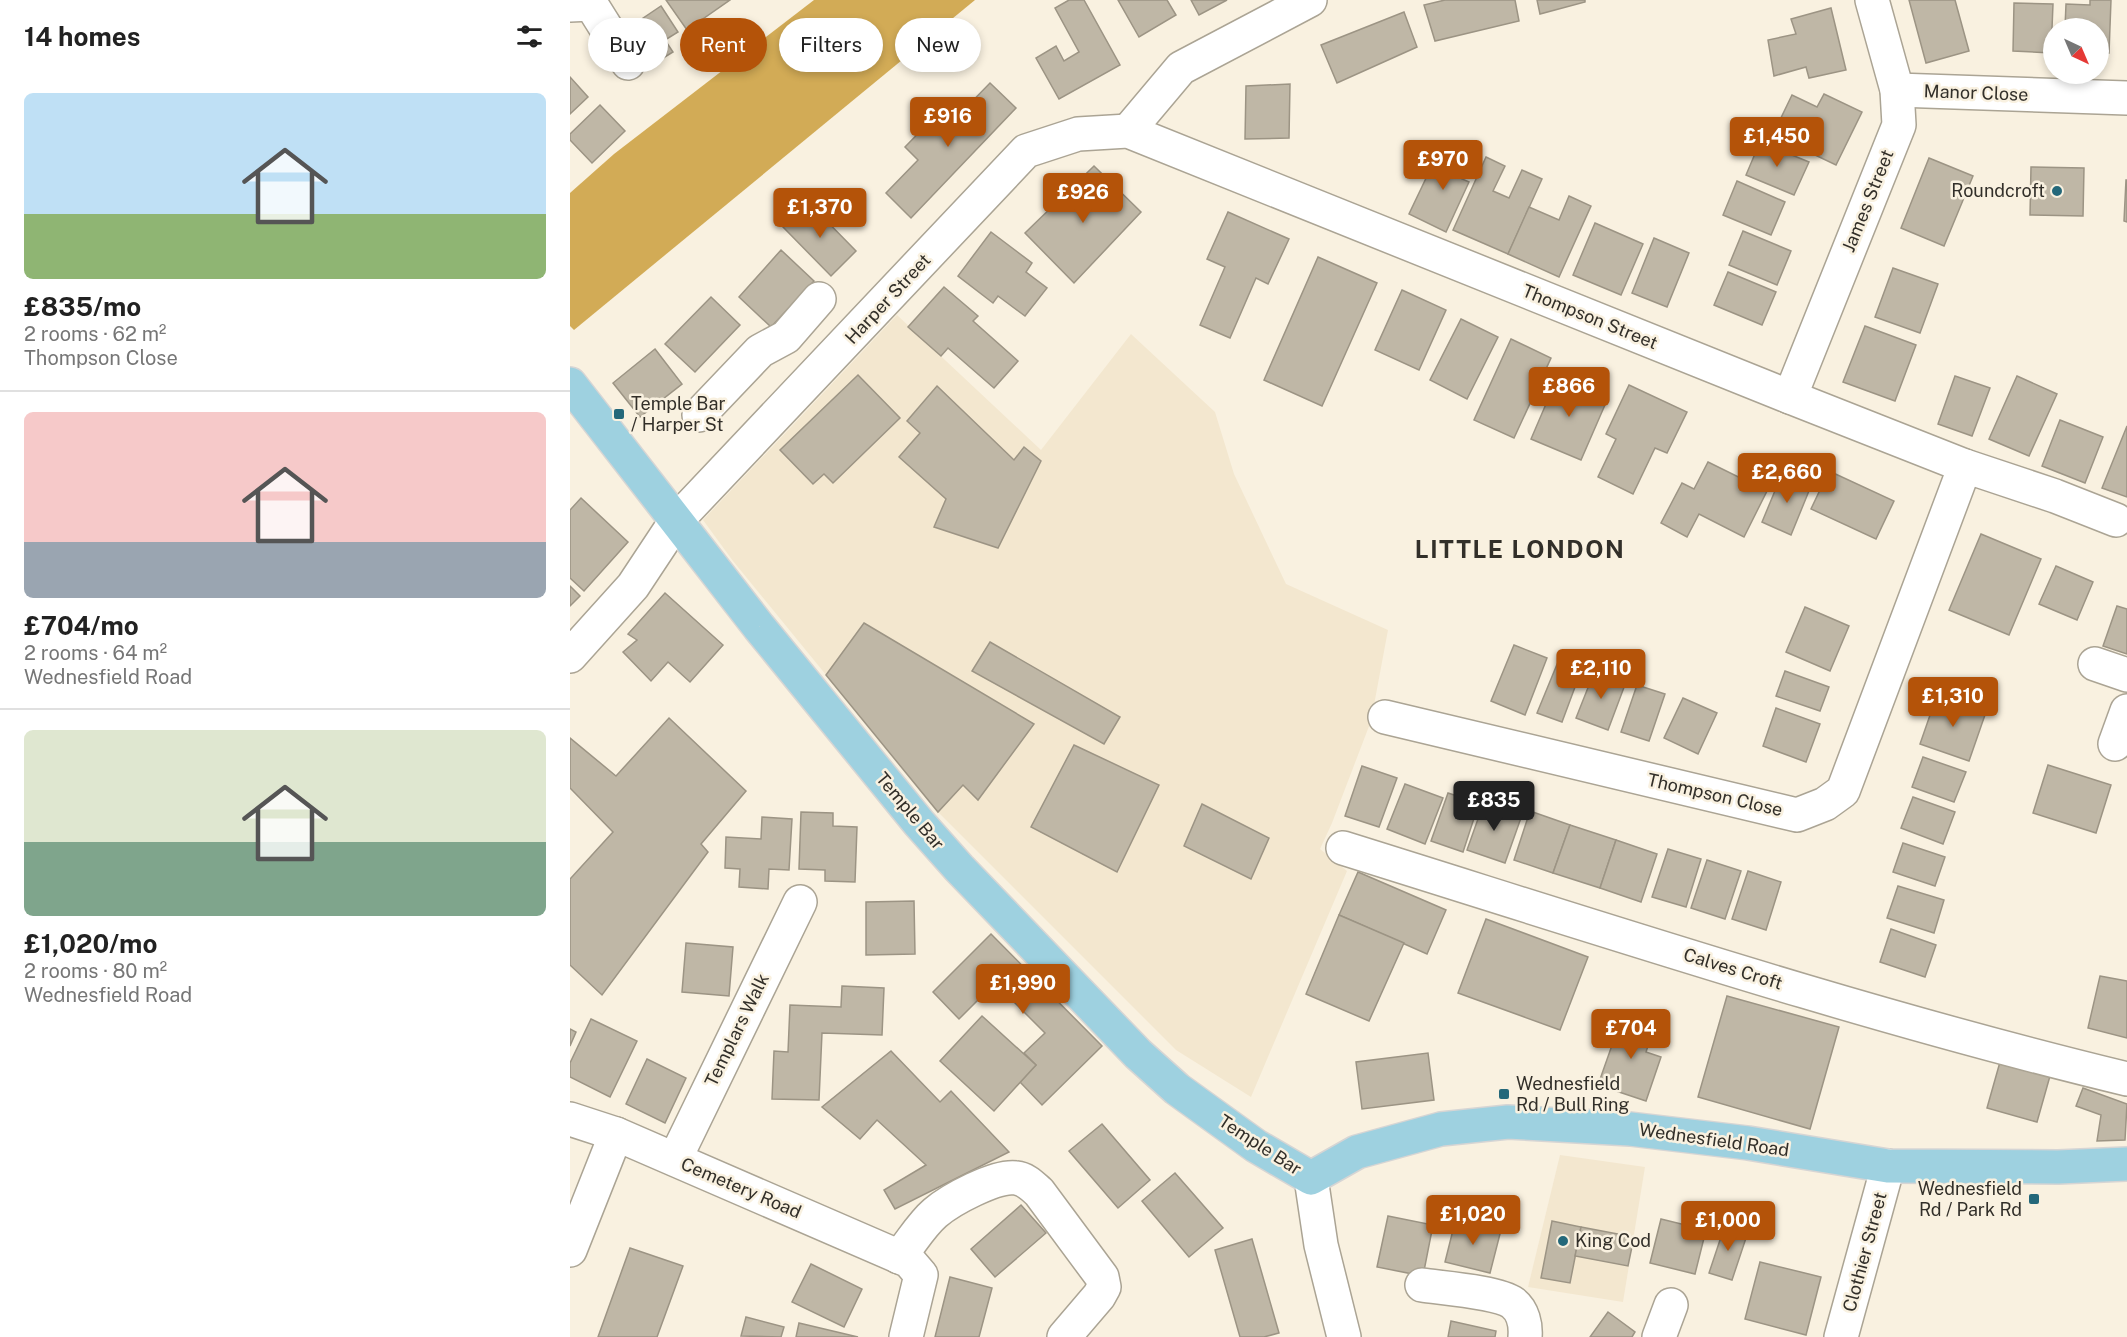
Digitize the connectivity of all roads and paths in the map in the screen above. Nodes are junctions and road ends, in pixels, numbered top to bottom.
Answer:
1 (1310, 0) edge
2 (1872, 0) edge
3 (585, 3) edge
4 (596, 18) edge
5 (1897, 90) junction
6 (2127, 98) edge
7 (1128, 131) junction
8 (819, 299) dead end
9 (786, 337) junction
10 (820, 371) junction
11 (570, 384) edge
12 (1790, 397) junction
13 (699, 416) dead end
14 (1965, 465) junction
15 (2116, 520) dead end
16 (676, 521) junction
17 (572, 650) edge
18 (2095, 664) dead end
19 (2127, 675) edge
20 (2127, 711) edge
21 (1385, 717) dead end
22 (2115, 744) dead end
23 (1343, 848) dead end
24 (800, 902) dead end
25 (2127, 1079) edge
26 (570, 1119) edge
27 (616, 1134) junction
28 (675, 1159) junction
29 (2127, 1164) edge
30 (1888, 1166) junction
31 (1311, 1178) junction
32 (570, 1250) edge
33 (904, 1259) junction
34 (1422, 1285) dead end
35 (1671, 1305) dead end
36 (906, 1337) edge
37 (1064, 1337) edge
38 (1344, 1337) edge
39 (1525, 1337) edge
40 (1659, 1337) edge
41 (1841, 1337) edge

1 - 7 street
2 - 5 street, James Street
3 - 4 street
5 - 6 street, Manor Close
5 - 12 street, James Street
7 - 10 street, Harper Street
7 - 12 street, Thompson Street
8 - 9 street
9 - 10 street
9 - 13 street
10 - 16 street, Harper Street
11 - 16 main road, Temple Bar
12 - 14 street, Thompson Street
14 - 15 street, Thompson Street
14 - 21 street, Thompson Close
16 - 17 street, Harper Street
16 - 31 main road, Temple Bar
18 - 19 street
20 - 22 street
23 - 25 street, Calves Croft
24 - 28 street, Templars Walk
26 - 27 street, Cemetery Road
27 - 28 street, Cemetery Road
27 - 32 street
28 - 33 street, Cemetery Road
29 - 30 main road, Wednesfield Road
30 - 31 main road, Wednesfield Road
30 - 41 street, Clothier Street
31 - 38 street
33 - 36 street
33 - 37 street
34 - 39 street
35 - 40 street

